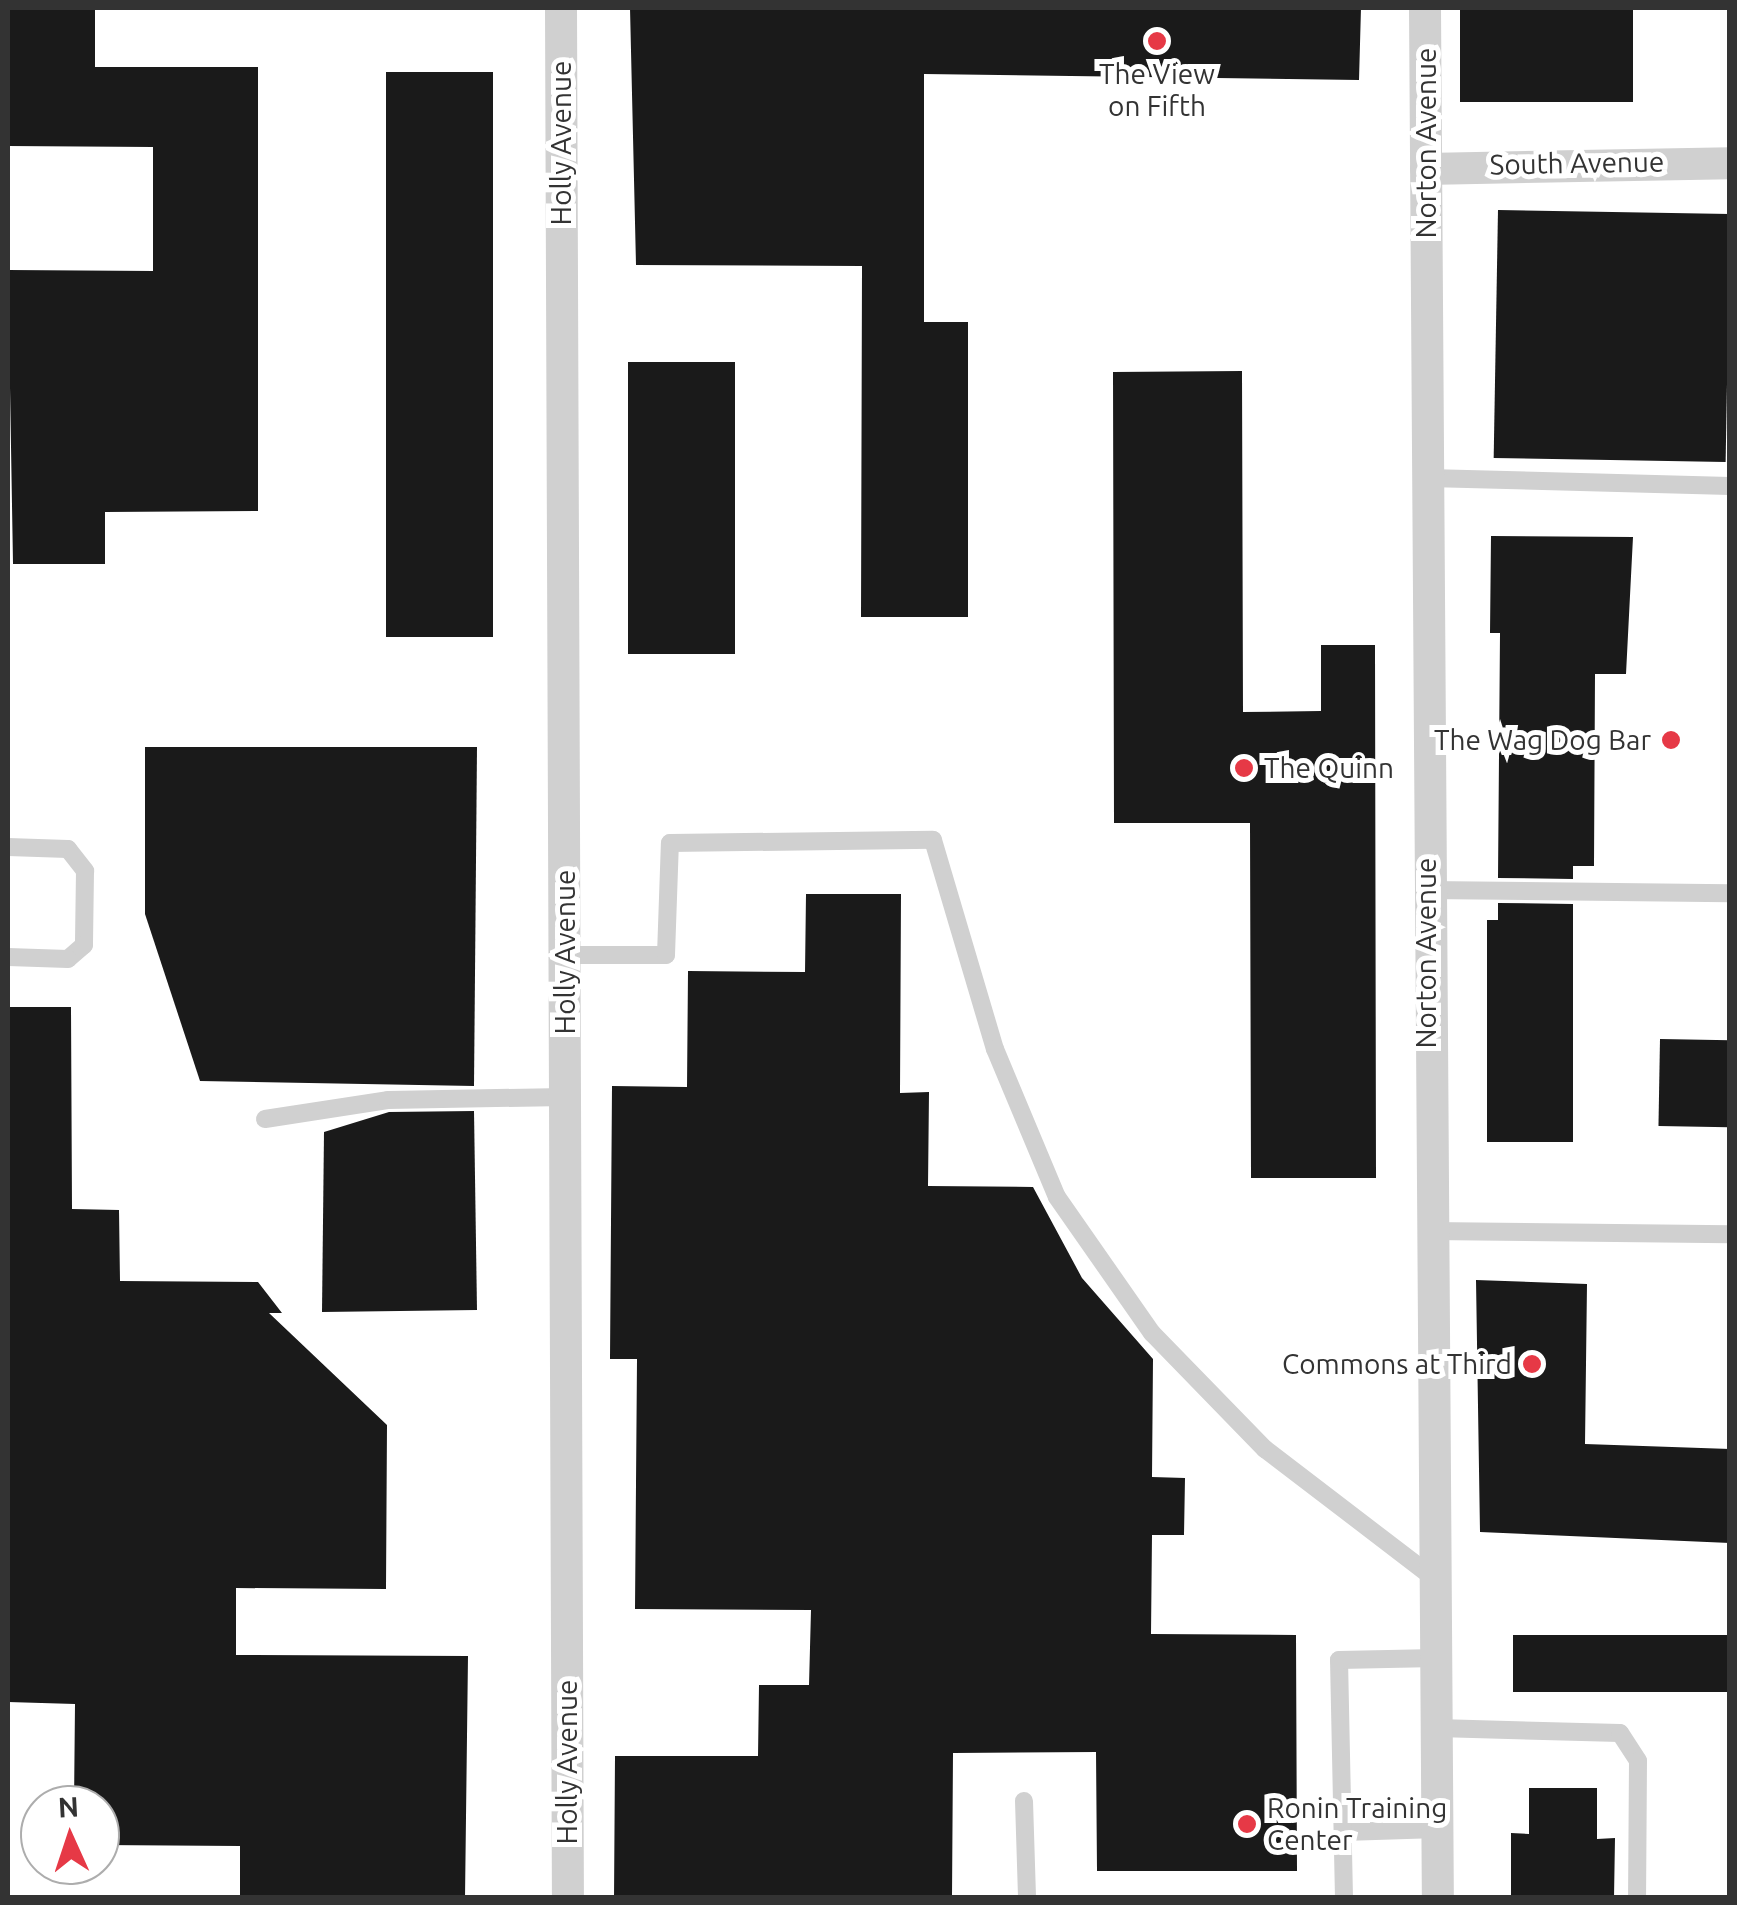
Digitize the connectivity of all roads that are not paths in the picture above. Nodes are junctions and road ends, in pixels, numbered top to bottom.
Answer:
1 (560, 8) edge
2 (1425, 8) edge
3 (1730, 164) edge
4 (1426, 169) junction
5 (1428, 478) junction
6 (1730, 486) edge
7 (8, 847) edge
8 (1427, 890) junction
9 (1730, 893) edge
10 (564, 955) junction
11 (8, 957) edge
12 (565, 1097) junction
13 (265, 1119) dead end
14 (1428, 1231) junction
15 (1730, 1234) edge
16 (1436, 1579) junction
17 (1437, 1658) junction
18 (1437, 1728) junction
19 (1024, 1802) dead end
20 (1438, 1829) junction
21 (1344, 1832) junction
22 (568, 1898) edge
23 (1027, 1898) edge
24 (1344, 1898) edge
25 (1438, 1898) edge
26 (1637, 1898) edge

1 - 10 street, Holly Avenue
2 - 4 street, Norton Avenue
3 - 4 street, South Avenue
4 - 5 street, Norton Avenue
5 - 6 lane
5 - 8 street, Norton Avenue
7 - 11 lane
8 - 9 lane
8 - 14 street, Norton Avenue
10 - 12 street, Holly Avenue
10 - 16 lane
12 - 13 lane
12 - 22 street, Holly Avenue
14 - 15 lane
14 - 16 street, Norton Avenue
16 - 17 street, Norton Avenue
17 - 18 street, Norton Avenue
17 - 21 lane
18 - 20 street, Norton Avenue
18 - 26 lane
19 - 23 lane
20 - 21 lane
20 - 25 street, Norton Avenue
21 - 24 lane

